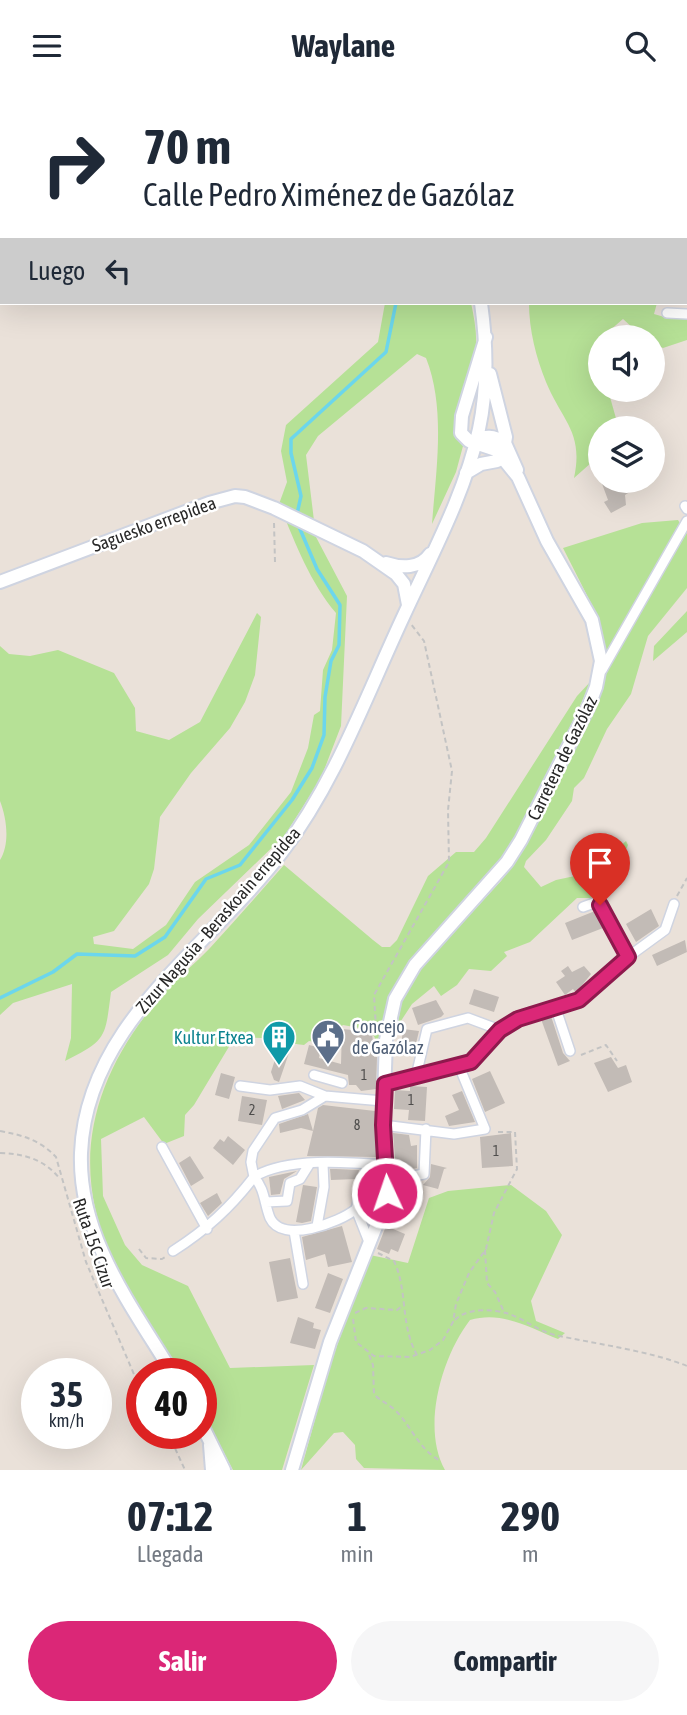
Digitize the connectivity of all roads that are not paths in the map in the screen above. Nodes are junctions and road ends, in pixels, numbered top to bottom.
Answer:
1 (481, 305) edge
2 (667, 313) dead end
3 (687, 314) edge
4 (486, 337) junction
5 (487, 363) junction
6 (475, 444) junction
7 (503, 449) junction
8 (466, 473) junction
9 (687, 521) edge
10 (434, 548) junction
11 (387, 567) junction
12 (419, 580) junction
13 (0, 582) edge
14 (406, 610) junction
15 (599, 675) junction
16 (674, 904) road end
17 (583, 907) dead end
18 (628, 957) junction
19 (555, 1006) junction
20 (500, 1030) junction
21 (570, 1051) road end
22 (459, 1066) junction
23 (314, 1075) dead end
24 (416, 1076) junction
25 (385, 1084) junction
26 (240, 1086) dead end
27 (325, 1095) junction
28 (341, 1097) junction
29 (383, 1101) junction
30 (383, 1125) junction
31 (426, 1129) junction
32 (162, 1147) dead end
33 (310, 1163) junction
34 (323, 1164) junction
35 (368, 1164) junction
36 (386, 1165) junction
37 (254, 1177) junction
38 (388, 1181) junction
39 (267, 1202) junction
40 (356, 1209) junction
41 (317, 1226) junction
42 (207, 1229) junction
43 (294, 1231) junction
44 (368, 1246) junction
45 (173, 1251) road end
46 (303, 1284) dead end
47 (163, 1358) edge
48 (210, 1449) edge
49 (214, 1449) edge
50 (212, 1470) edge
51 (224, 1470) edge
52 (292, 1470) edge

1 - 4 street, Zizur Nagusia - Beraskoain errepidea
2 - 3 street
4 - 5 street, Zizur Nagusia - Beraskoain errepidea
4 - 6 street
5 - 6 street, Zizur Nagusia - Beraskoain errepidea
5 - 7 street
6 - 7 street
6 - 8 street, Zizur Nagusia - Beraskoain errepidea
7 - 8 street
7 - 15 street, Carretera de Gazólaz
8 - 10 street, Zizur Nagusia - Beraskoain errepidea
9 - 15 street
10 - 11 street
10 - 12 street, Zizur Nagusia - Beraskoain errepidea
11 - 12 street, Saguesko errepidea
11 - 13 street, Saguesko errepidea
11 - 14 street
12 - 14 street, Zizur Nagusia - Beraskoain errepidea
14 - 47 street, Zizur Nagusia - Beraskoain errepidea
15 - 25 street, Carretera de Gazólaz
16 - 18 street
17 - 18 street
18 - 19 street
19 - 20 street
19 - 21 street
20 - 22 street
20 - 24 street
22 - 24 street
22 - 31 street
23 - 28 street
24 - 25 street
25 - 29 street, Carretera de Gazólaz
26 - 27 street
27 - 28 street
27 - 37 street
28 - 29 street
29 - 30 street, Carretera de Gazólaz
30 - 31 street
30 - 36 street, Carretera de Gazólaz
31 - 38 street
32 - 42 street
33 - 34 street
33 - 37 street
33 - 39 street
34 - 35 street
34 - 41 street
35 - 36 street
35 - 40 street
36 - 38 street, Carretera de Gazólaz
37 - 39 street
37 - 42 street
38 - 44 street, Carretera de Gazólaz
39 - 43 street
40 - 41 street
40 - 44 street
41 - 43 street
42 - 45 street
43 - 46 street
44 - 52 street, Carretera de Gazólaz
48 - 50 street
49 - 51 street

